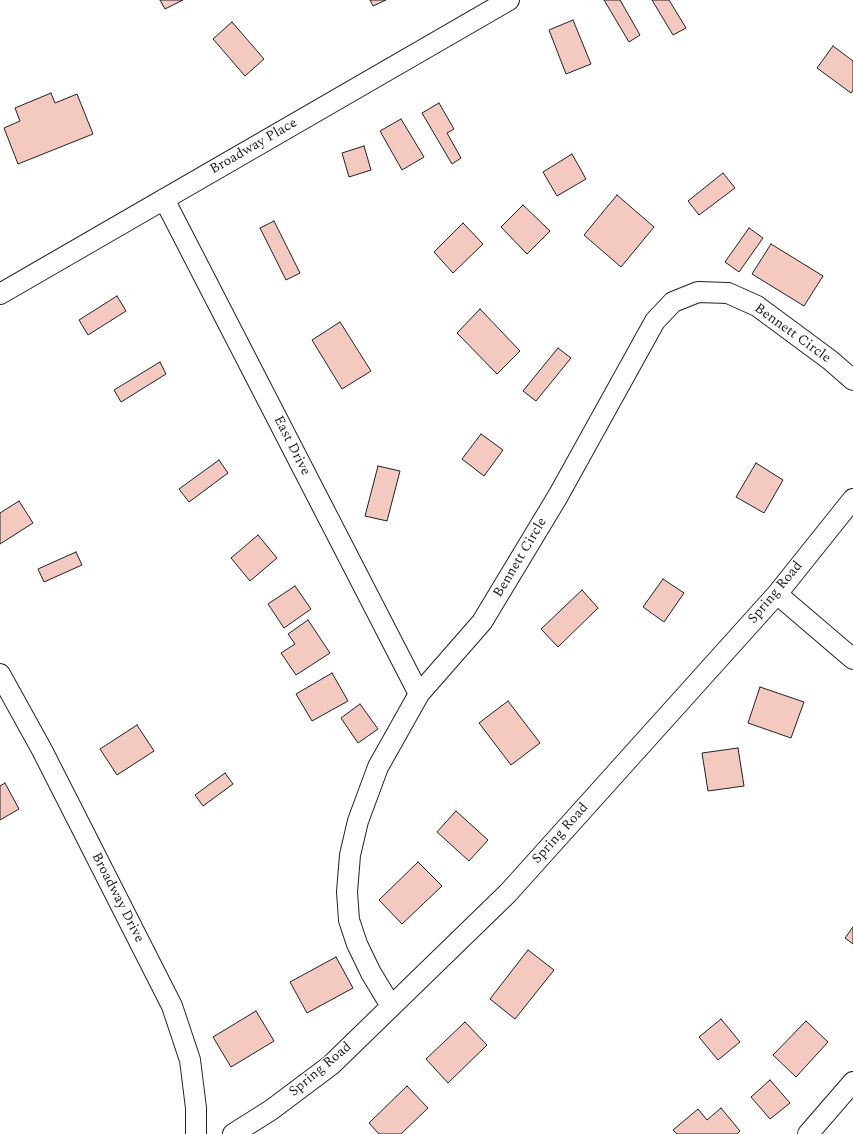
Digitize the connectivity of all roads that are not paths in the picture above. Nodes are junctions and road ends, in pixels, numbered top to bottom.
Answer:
1 (509, 0) edge
2 (164, 199) junction
3 (0, 294) edge
4 (853, 380) edge
5 (853, 498) edge
6 (777, 594) junction
7 (853, 659) edge
8 (0, 674) edge
9 (419, 694) junction
10 (391, 1006) junction
11 (853, 1082) edge
12 (196, 1134) edge
13 (233, 1134) edge
14 (808, 1134) edge

1 - 2 street, Broadway Place
2 - 3 street, Broadway Place
2 - 9 street, East Drive
4 - 9 street, Bennett Circle
5 - 6 street, Spring Road
6 - 7 street
6 - 10 street, Spring Road
8 - 12 street, Broadway Drive
9 - 10 street, Bennett Circle
10 - 13 street, Spring Road
11 - 14 street

